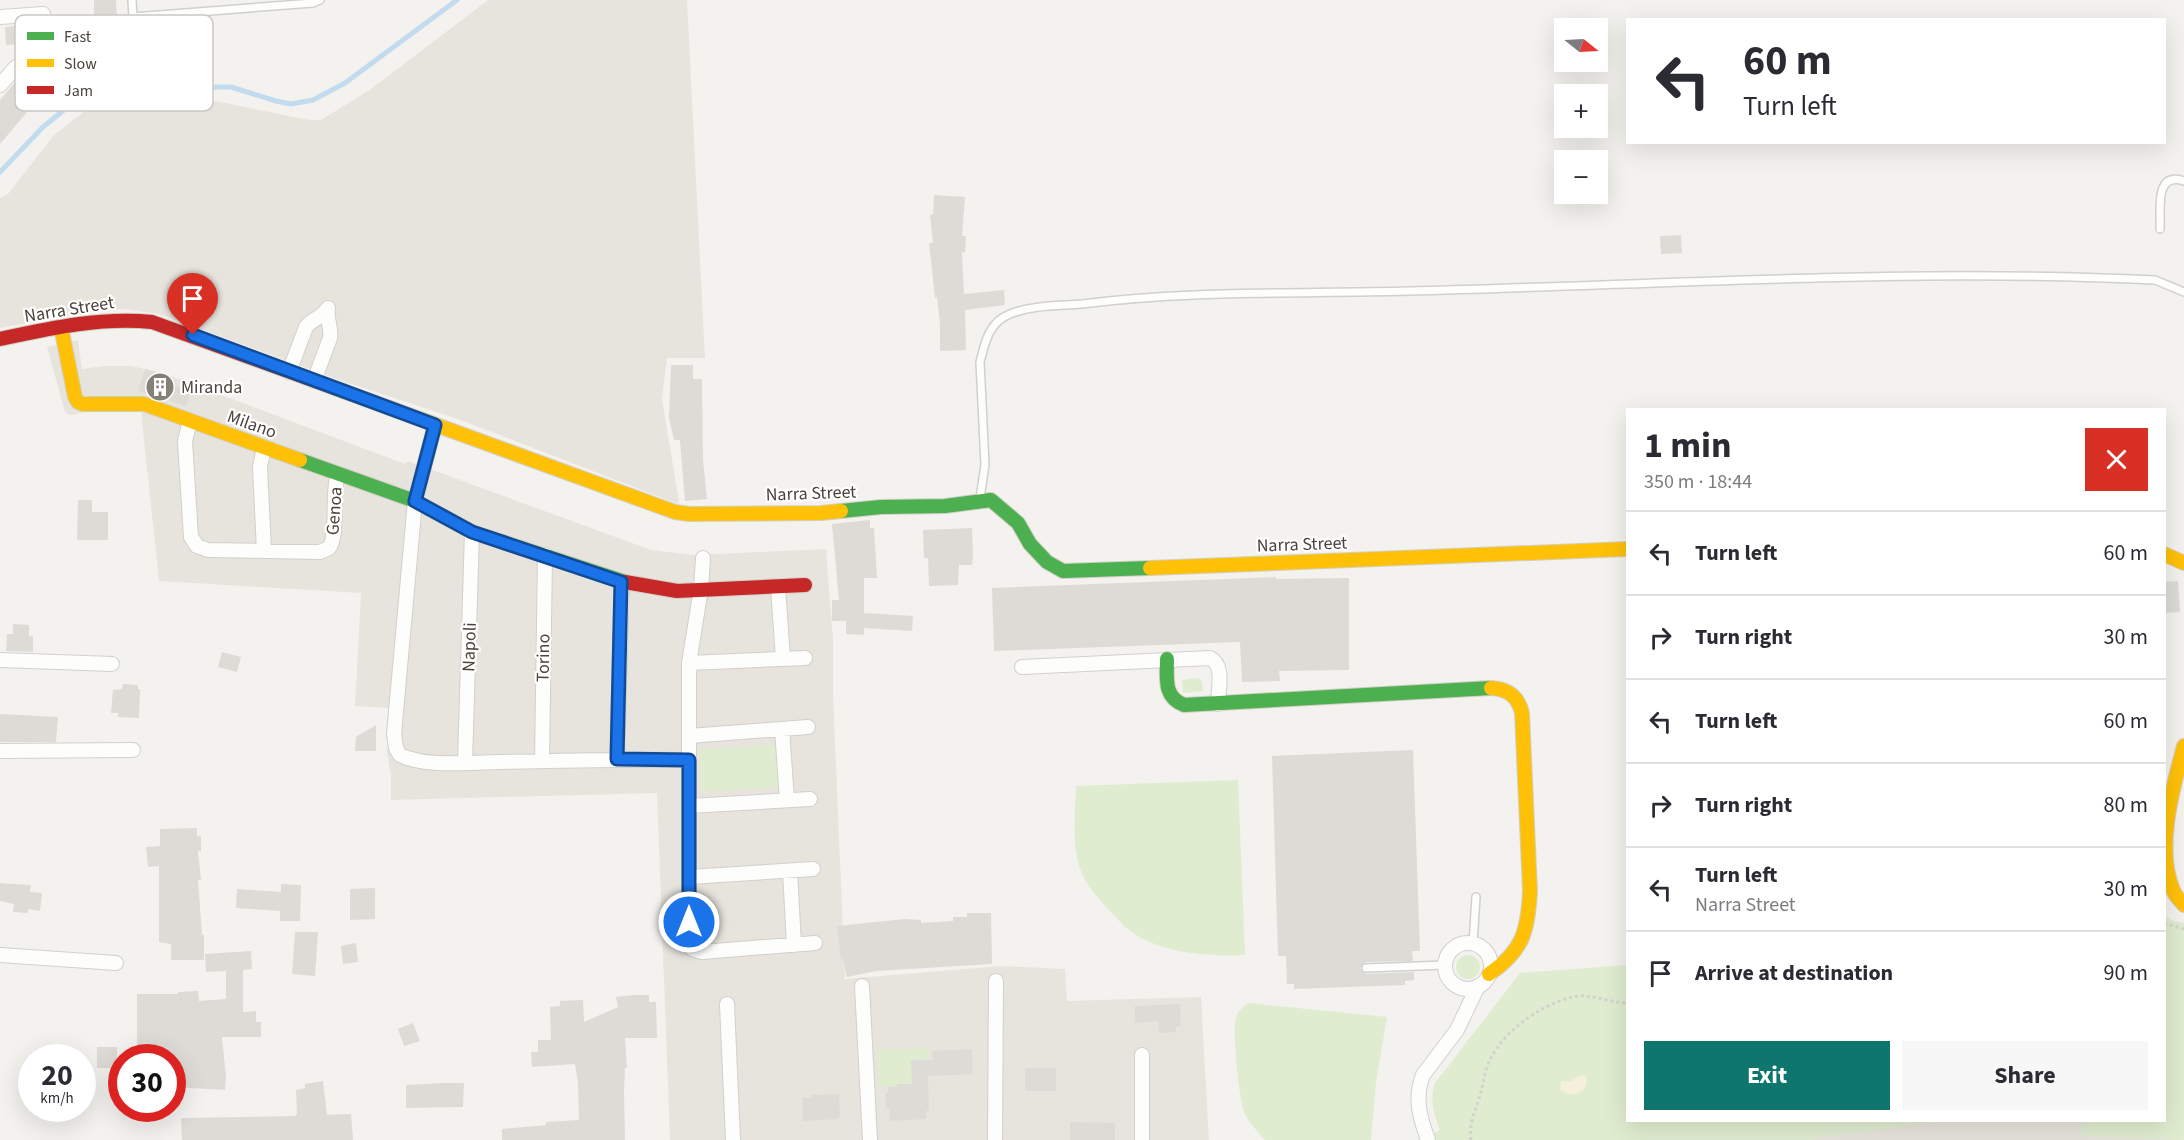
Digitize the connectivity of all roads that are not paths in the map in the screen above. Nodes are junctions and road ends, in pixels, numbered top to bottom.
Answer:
1 (132, 0) edge
2 (232, 0) edge
3 (320, 0) edge
4 (233, 9) junction
5 (15, 15) edge
6 (22, 15) edge
7 (43, 15) edge
8 (133, 15) edge
9 (158, 15) edge
10 (0, 16) edge
11 (15, 68) edge
12 (0, 86) edge
13 (2184, 181) edge
14 (2160, 229) dead end
15 (2184, 292) edge
16 (61, 327) junction
17 (0, 339) edge
18 (289, 372) junction
19 (314, 381) junction
20 (190, 421) junction
21 (435, 425) junction
22 (264, 447) junction
23 (338, 474) junction
24 (415, 501) junction
25 (980, 501) junction
26 (472, 532) junction
27 (1626, 549) edge
28 (264, 551) junction
29 (545, 555) junction
30 (2166, 555) edge
31 (703, 558) dead end
32 (2184, 563) edge
33 (621, 582) junction
34 (806, 585) dead end
35 (778, 587) junction
36 (701, 589) junction
37 (805, 658) dead end
38 (783, 659) junction
39 (1167, 659) junction
40 (0, 660) edge
41 (689, 663) junction
42 (112, 664) dead end
43 (1022, 667) dead end
44 (1218, 704) junction
45 (808, 727) dead end
46 (782, 729) junction
47 (689, 736) junction
48 (2184, 746) edge
49 (133, 750) dead end
50 (0, 751) edge
51 (617, 759) junction
52 (689, 760) junction
53 (542, 761) junction
54 (465, 762) junction
55 (810, 799) dead end
56 (787, 800) junction
57 (689, 806) junction
58 (813, 869) dead end
59 (790, 871) junction
60 (689, 877) junction
61 (1476, 897) dead end
62 (2184, 905) edge
63 (815, 943) dead end
64 (1473, 944) junction
65 (794, 945) junction
66 (0, 955) edge
67 (116, 963) dead end
68 (1445, 964) junction
69 (1366, 968) dead end
70 (1489, 974) junction
71 (996, 981) dead end
72 (862, 986) dead end
73 (1478, 986) junction
74 (728, 1004) dead end
75 (1142, 1055) dead end
76 (733, 1140) edge
77 (870, 1140) edge
78 (995, 1140) edge
79 (1142, 1140) edge
80 (1428, 1140) edge

1 - 8 lane
2 - 4 lane
3 - 4 lane
4 - 9 lane
5 - 10 street
6 - 7 street
11 - 12 street
13 - 14 lane
15 - 25 lane
16 - 17 street, Narra Street
16 - 18 street, Narra Street
16 - 20 street, Milano
18 - 19 street, Narra Street
18 - 19 street
19 - 21 street, Narra Street
20 - 22 street, Milano
20 - 28 street
21 - 24 street
21 - 25 street, Narra Street
22 - 23 street, Milano
22 - 28 street
23 - 24 street, Milano
23 - 28 street, Genoa
24 - 26 street, Milano
24 - 54 street
25 - 27 street, Narra Street
26 - 29 street, Milano
26 - 54 street, Napoli
29 - 33 street, Milano
29 - 53 street, Torino
30 - 32 street
31 - 36 street
33 - 36 street, Milano
33 - 51 street
34 - 35 street, Milano
35 - 36 street, Milano
35 - 38 street
36 - 41 street
37 - 38 street
38 - 41 street
39 - 43 street
39 - 44 street
39 - 44 street
40 - 42 street
41 - 47 street
44 - 70 street
45 - 46 street
46 - 47 street
46 - 56 street
47 - 52 street
48 - 62 street
49 - 50 street
51 - 52 street
51 - 53 street
52 - 57 street
53 - 54 street
55 - 56 street
56 - 57 street
57 - 60 street
58 - 59 street
59 - 60 street
59 - 65 street
60 - 65 street
61 - 64 lane
63 - 65 street
64 - 68 street
64 - 70 street
66 - 67 street
68 - 69 lane
68 - 73 street
70 - 73 street
71 - 78 street
72 - 77 street
73 - 80 street
74 - 76 street
75 - 79 street

